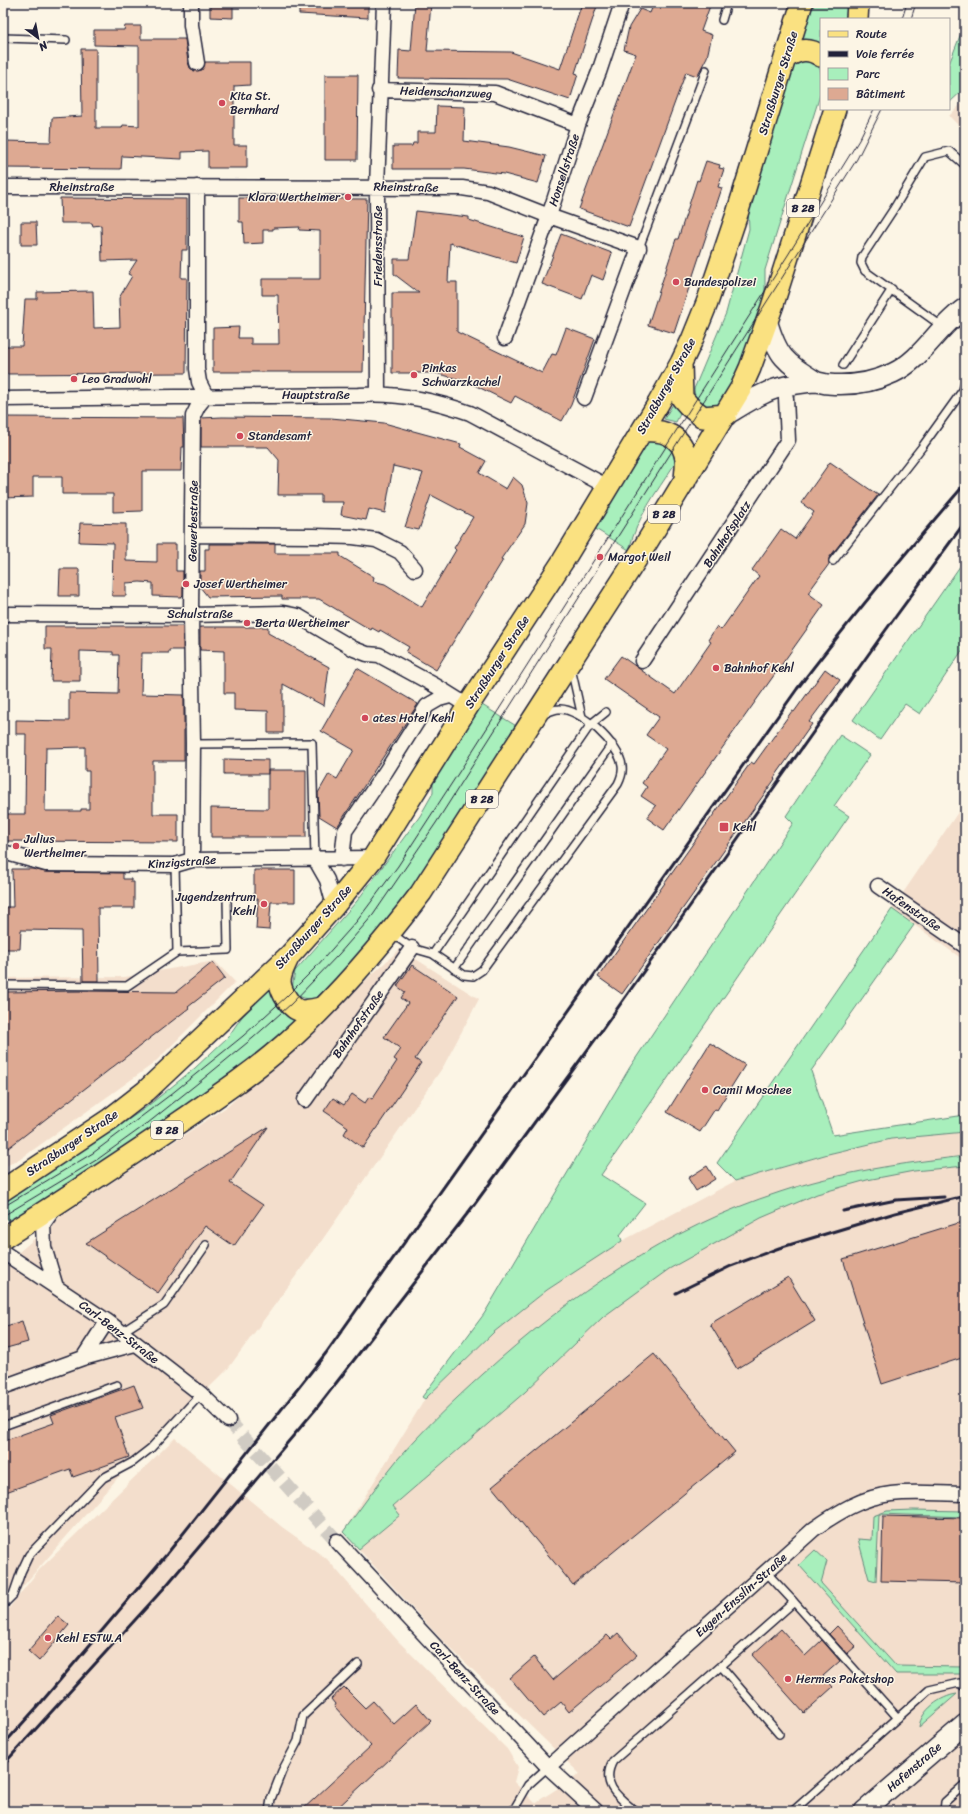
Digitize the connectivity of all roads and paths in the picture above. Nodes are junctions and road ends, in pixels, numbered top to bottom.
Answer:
1 (191, 3) edge
2 (384, 3) edge
3 (622, 3) edge
4 (728, 3) edge
5 (802, 3) edge
6 (858, 3) edge
7 (857, 18) edge
8 (722, 20) dead end
9 (3, 38) edge
10 (66, 40) dead end
11 (820, 56) edge
12 (785, 58) junction
13 (196, 63) dead end
14 (706, 70) dead end
15 (380, 90) junction
16 (835, 110) edge
17 (578, 125) junction
18 (965, 165) edge
19 (377, 186) junction
20 (3, 187) edge
21 (197, 187) junction
22 (549, 216) junction
23 (639, 248) junction
24 (892, 289) junction
25 (962, 310) edge
26 (767, 320) junction
27 (944, 327) junction
28 (965, 330) edge
29 (505, 338) dead end
30 (681, 363) junction
31 (843, 365) dead end
32 (965, 381) edge
33 (817, 382) junction
34 (378, 393) junction
35 (206, 396) junction
36 (584, 398) dead end
37 (786, 398) dead end
38 (3, 399) edge
39 (726, 415) junction
40 (642, 431) junction
41 (685, 482) junction
42 (608, 487) junction
43 (193, 535) junction
44 (833, 561) dead end
45 (415, 569) dead end
46 (3, 614) edge
47 (191, 615) junction
48 (642, 661) dead end
49 (569, 663) junction
50 (450, 696) junction
51 (468, 706) junction
52 (606, 712) dead end
53 (582, 717) junction
54 (533, 719) junction
55 (591, 724) junction
56 (193, 744) junction
57 (612, 744) junction
58 (3, 852) edge
59 (373, 858) junction
60 (315, 859) junction
61 (342, 859) junction
62 (192, 860) junction
63 (176, 865) junction
64 (878, 886) dead end
65 (227, 899) dead end
66 (334, 906) junction
67 (390, 933) junction
68 (965, 946) edge
69 (412, 948) junction
70 (177, 952) junction
71 (433, 954) junction
72 (290, 955) junction
73 (454, 969) junction
74 (3, 985) edge
75 (322, 1008) junction
76 (305, 1100) dead end
77 (3, 1190) edge
78 (59, 1201) junction
79 (3, 1238) edge
80 (206, 1245) dead end
81 (3, 1252) edge
82 (56, 1287) junction
83 (107, 1321) junction
84 (122, 1332) junction
85 (136, 1344) junction
86 (83, 1358) junction
87 (117, 1385) dead end
88 (3, 1387) edge
89 (201, 1394) junction
90 (228, 1420) tunnel mouth
91 (3, 1426) edge
92 (965, 1494) edge
93 (337, 1541) tunnel mouth
94 (766, 1572) junction
95 (794, 1602) junction
96 (3, 1605) edge
97 (358, 1664) dead end
98 (721, 1666) junction
99 (965, 1687) edge
100 (898, 1718) junction
101 (965, 1724) edge
102 (779, 1734) dead end
103 (548, 1767) junction
104 (965, 1784) edge
105 (269, 1811) edge
106 (513, 1811) edge
107 (596, 1811) edge
108 (636, 1811) edge
109 (793, 1811) edge
110 (864, 1811) edge
111 (944, 1811) edge

1 - 13 street
2 - 15 street, Friedensstraße
3 - 17 street, Honsellstraße
4 - 8 lane
5 - 12 main road, Straßburger Straße
6 - 7 main road
9 - 10 lane
11 - 12 main road
12 - 30 main road, Straßburger Straße
14 - 23 lane
15 - 17 street, Heidenschanzweg
15 - 19 street, Friedensstraße
16 - 26 main road, B 28
17 - 22 street, Honsellstraße
18 - 24 lane
19 - 21 street, Rheinstraße
19 - 22 street, Rheinstraße
19 - 34 street, Friedensstraße
20 - 21 street, Rheinstraße
21 - 35 street
22 - 23 street, Rheinstraße
22 - 29 street, Honsellstraße
23 - 36 street
24 - 27 lane
24 - 31 lane
25 - 27 street
25 - 28 lane
26 - 33 street
26 - 39 main road, B 28
27 - 33 street
30 - 39 main road
30 - 40 main road, Straßburger Straße
32 - 44 lane
33 - 39 street
34 - 35 street, Hauptstraße
34 - 42 street, Hauptstraße
35 - 38 street, Hauptstraße
35 - 43 street, Gewerbestraße
37 - 48 street, Bahnhofsplatz
39 - 41 main road, B 28
40 - 41 main road
40 - 42 main road, Straßburger Straße
41 - 49 main road, B 28
42 - 51 main road, Straßburger Straße
43 - 45 street
43 - 47 street, Gewerbestraße
46 - 47 street, Schulstraße
47 - 50 street, Schulstraße
47 - 56 street, Gewerbestraße
49 - 53 lane
49 - 54 main road, B 28
50 - 51 street, Schulstraße
50 - 61 street
51 - 59 main road, Straßburger Straße
52 - 55 lane
53 - 54 lane
53 - 55 lane
54 - 67 main road, B 28
55 - 57 lane
55 - 71 lane
56 - 60 lane
56 - 62 street, Gewerbestraße
57 - 73 lane
57 - 73 lane
58 - 63 street, Kinzigstraße
59 - 61 street, Kinzigstraße
59 - 66 main road, Straßburger Straße
60 - 61 street, Kinzigstraße
60 - 62 street, Kinzigstraße
60 - 66 street
62 - 63 street, Kinzigstraße
63 - 70 lane
64 - 68 street, Hafenstraße
65 - 70 lane
66 - 72 main road, Straßburger Straße
67 - 69 lane
67 - 75 main road, B 28
69 - 71 lane
69 - 76 street, Bahnhofstraße
70 - 74 lane
71 - 73 lane
72 - 75 main road
72 - 77 main road, Straßburger Straße
75 - 78 main road, B 28
78 - 79 main road, B 28
78 - 82 street
80 - 84 lane
81 - 82 street, Carl-Benz-Straße
82 - 83 street, Carl-Benz-Straße
83 - 84 street, Carl-Benz-Straße
83 - 86 street
84 - 85 street, Carl-Benz-Straße
85 - 86 street
85 - 89 street, Carl-Benz-Straße
86 - 88 street
87 - 91 lane
89 - 90 street, Carl-Benz-Straße
89 - 96 lane
92 - 94 street, Eugen-Ensslin-Straße
93 - 103 street, Carl-Benz-Straße
94 - 95 lane
94 - 103 street, Eugen-Ensslin-Straße
95 - 98 lane
95 - 100 lane
97 - 105 lane
98 - 102 lane
98 - 108 lane
99 - 100 lane
100 - 109 lane
101 - 110 street, Hafenstraße
103 - 106 lane
103 - 107 street, Carl-Benz-Straße
104 - 111 lane

